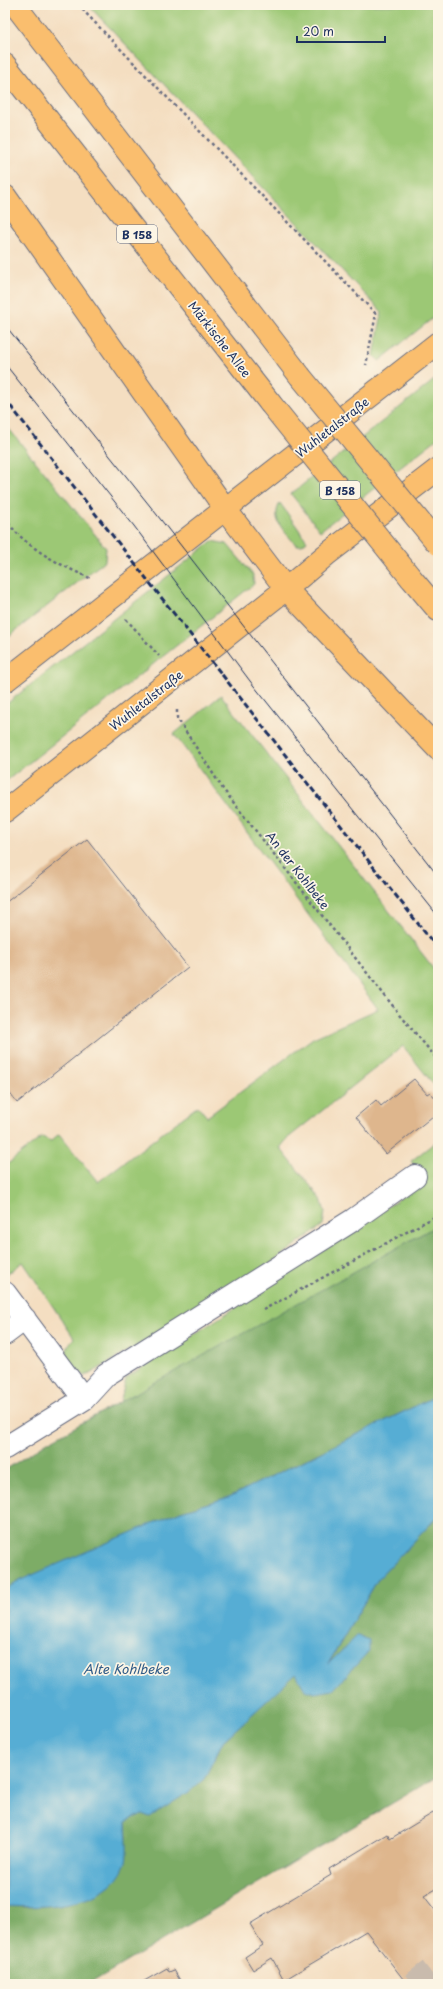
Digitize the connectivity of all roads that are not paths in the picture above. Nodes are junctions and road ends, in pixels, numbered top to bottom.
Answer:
1 (18, 6) edge
2 (5, 65) edge
3 (5, 196) edge
4 (438, 343) edge
5 (438, 469) edge
6 (226, 510) junction
7 (438, 544) edge
8 (286, 589) junction
9 (438, 610) edge
10 (5, 681) edge
11 (438, 749) edge
12 (5, 811) edge
13 (415, 1176) dead end
14 (5, 1293) edge
15 (25, 1319) junction
16 (5, 1334) edge
17 (84, 1399) junction
18 (5, 1448) edge

1 - 7 main road, bridge
2 - 9 main road, Märkische Allee / B 158, bridge
3 - 6 main road
4 - 6 main road, Wuhletalstraße
5 - 8 main road, Wuhletalstraße
6 - 8 main road
6 - 10 main road, Wuhletalstraße
8 - 11 main road
8 - 12 main road, Wuhletalstraße
13 - 17 street
14 - 15 street
15 - 16 street
15 - 17 street
17 - 18 street

